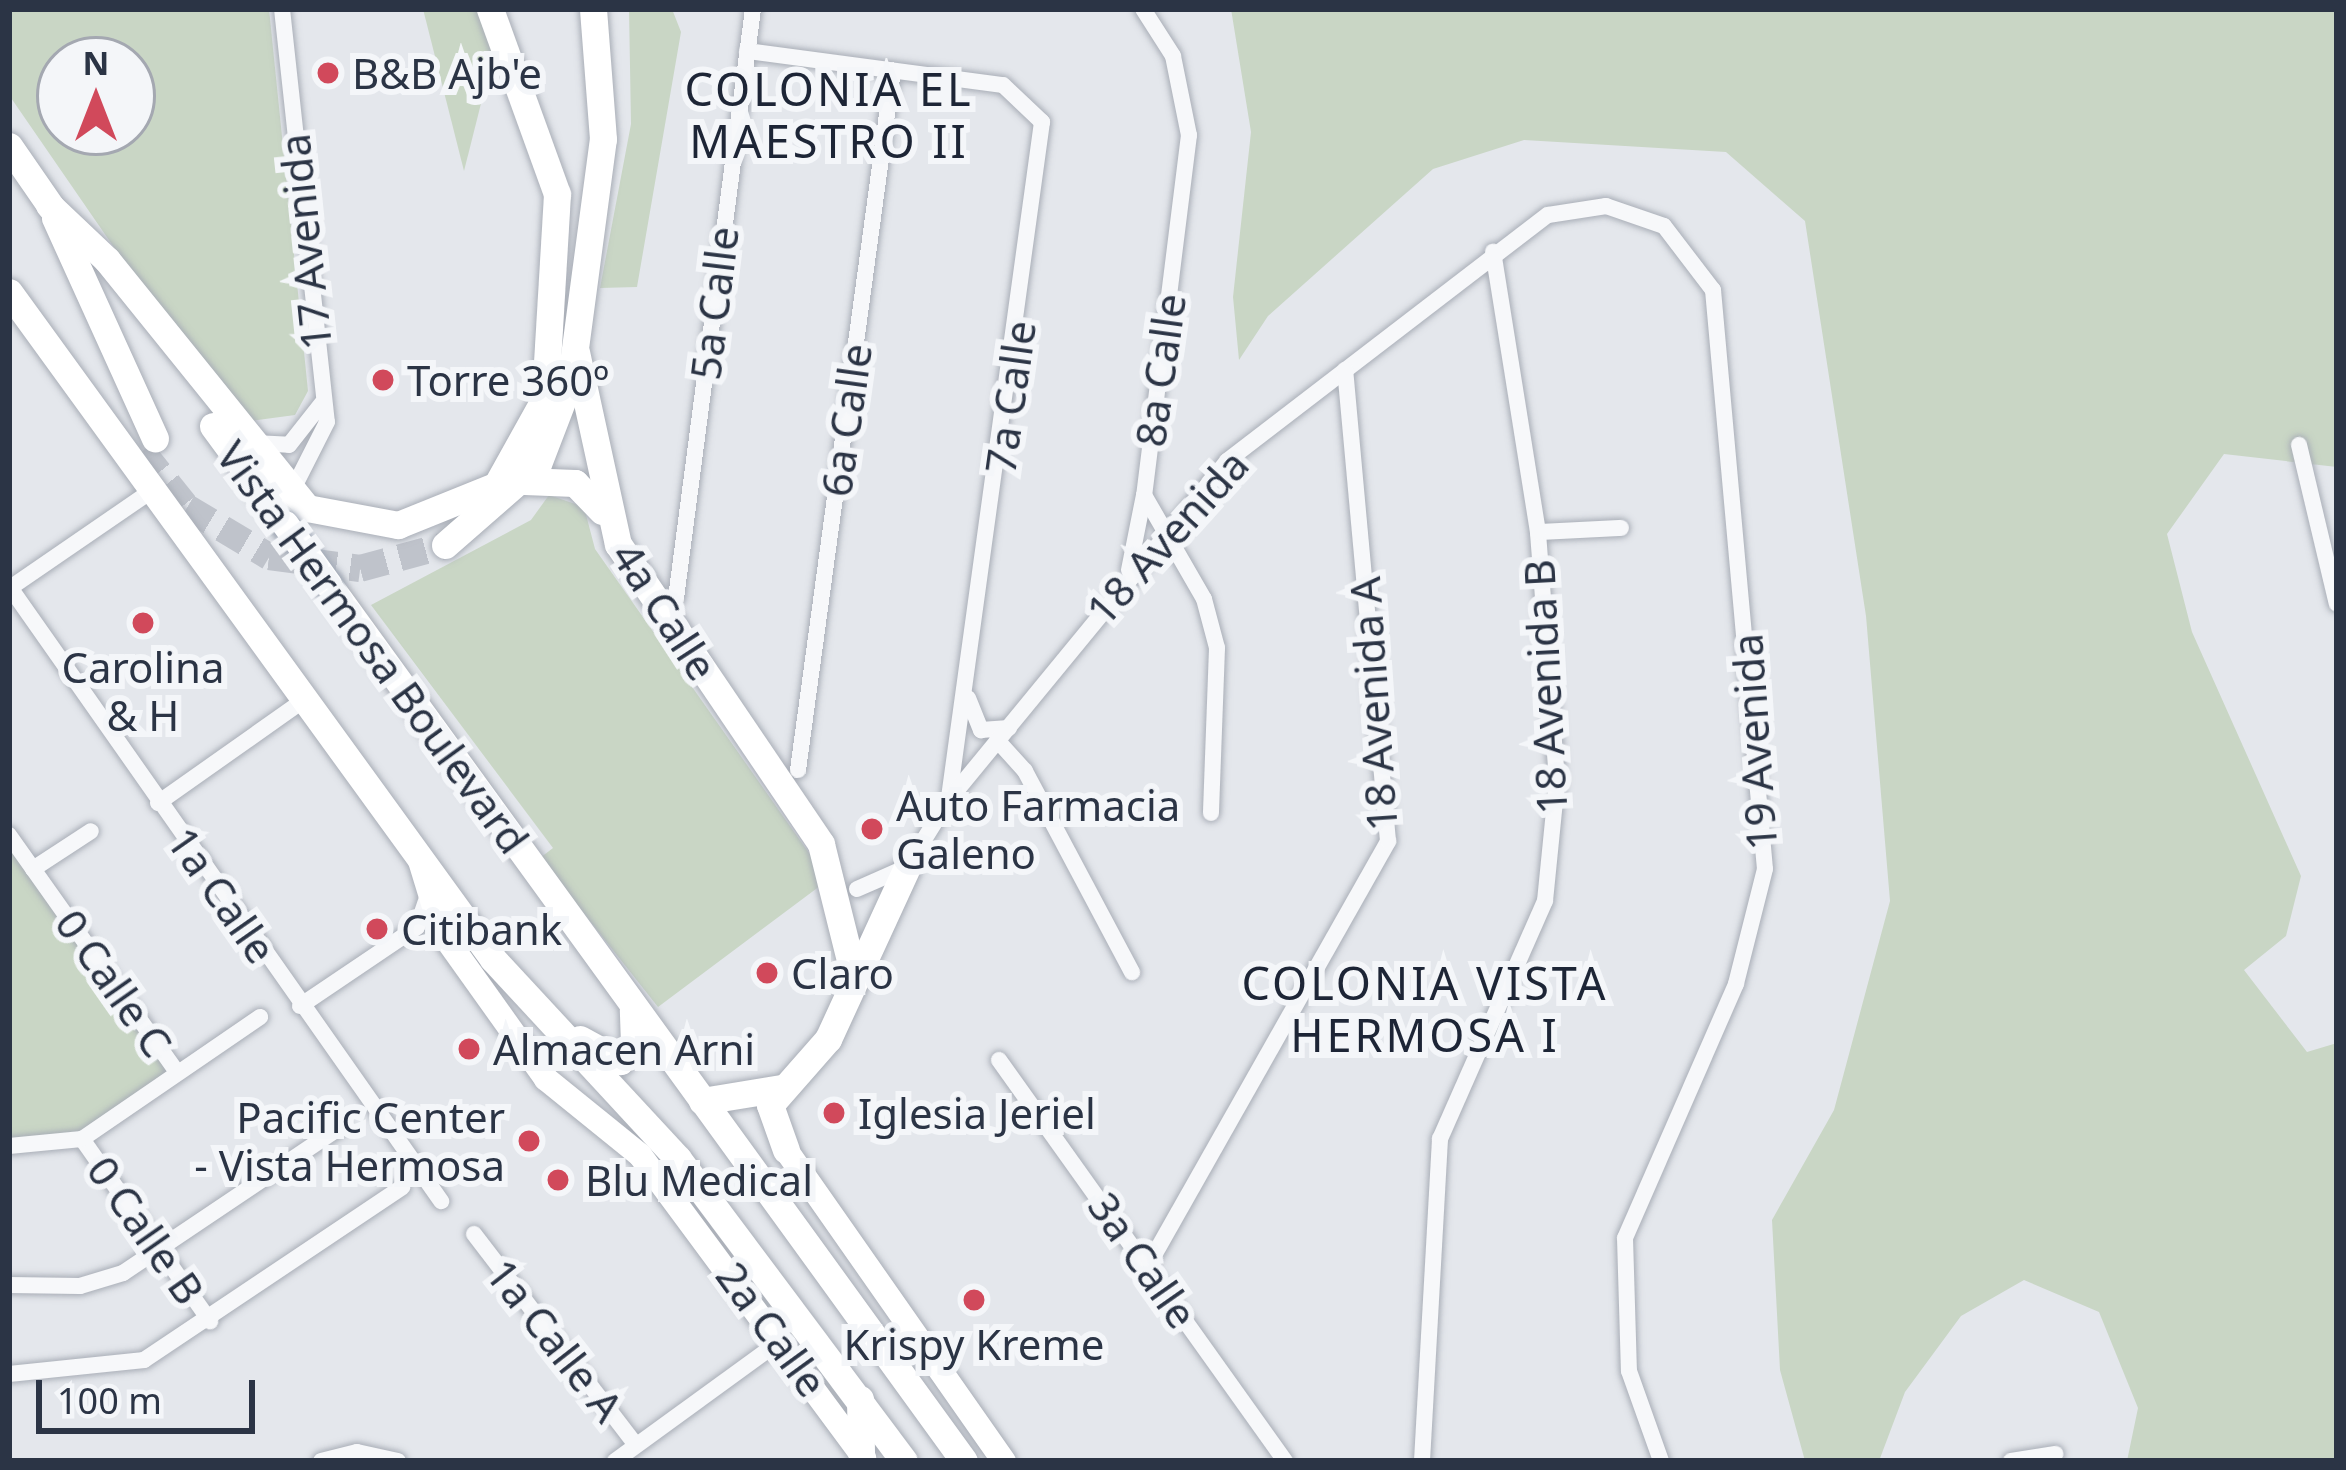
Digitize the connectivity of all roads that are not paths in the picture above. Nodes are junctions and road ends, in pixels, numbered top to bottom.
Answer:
1 (282, 9) edge
2 (490, 9) edge
3 (593, 9) edge
4 (753, 9) edge
5 (1143, 9) edge
6 (747, 52) junction
7 (893, 70) junction
8 (9, 146) edge
9 (49, 205) junction
10 (1664, 226) joint
11 (1493, 252) junction
12 (9, 292) edge
13 (576, 352) junction
14 (1345, 370) junction
15 (74, 374) junction
16 (322, 403) junction
17 (247, 441) junction
18 (2300, 445) dead end
19 (510, 483) junction
20 (148, 493) junction
21 (1144, 495) junction
22 (290, 496) junction
23 (607, 518) junction
24 (1621, 528) dead end
25 (1165, 531) junction
26 (1538, 532) junction
27 (441, 538) tunnel mouth
28 (1128, 573) junction
29 (9, 587) edge
30 (676, 598) dead end
31 (2337, 604) edge
32 (968, 696) junction
33 (304, 700) junction
34 (1004, 734) junction
35 (798, 770) dead end
36 (948, 801) junction
37 (158, 802) junction
38 (1211, 813) dead end
39 (91, 831) dead end
40 (9, 835) edge
41 (826, 856) junction
42 (420, 861) junction
43 (907, 868) junction
44 (33, 869) junction
45 (857, 889) junction
46 (429, 930) junction
47 (864, 949) junction
48 (493, 959) junction
49 (1132, 972) dead end
50 (854, 976) junction
51 (300, 1006) junction
52 (633, 1010) junction
53 (260, 1017) dead end
54 (998, 1060) dead end
55 (177, 1072) junction
56 (781, 1088) junction
57 (705, 1104) junction
58 (342, 1126) dead end
59 (82, 1139) junction
60 (9, 1147) edge
61 (787, 1150) junction
62 (402, 1186) dead end
63 (440, 1201) dead end
64 (474, 1234) dead end
65 (160, 1252) junction
66 (1149, 1264) junction
67 (836, 1280) junction
68 (9, 1285) edge
69 (210, 1321) junction
70 (791, 1332) junction
71 (9, 1374) edge
72 (860, 1400) junction
73 (1647, 1436) junction
74 (637, 1445) junction
75 (2055, 1454) dead end
76 (864, 1457) edge
77 (321, 1461) edge
78 (398, 1461) edge
79 (615, 1461) edge
80 (904, 1461) edge
81 (964, 1461) edge
82 (1004, 1461) edge
83 (1285, 1461) edge
84 (1422, 1461) edge
85 (1640, 1461) edge
86 (1661, 1461) edge
87 (2011, 1461) edge

1 - 16 street, 17 Avenida
2 - 19 main road
3 - 13 main road
4 - 6 street, 5a Calle
5 - 21 street, 8a Calle
6 - 7 street
6 - 30 street, 5a Calle
7 - 32 street, 7a Calle
7 - 35 street, 6a Calle
8 - 9 main road, Vista Hermosa Boulevard
9 - 15 main road
9 - 17 main road
9 - 52 main road, Vista Hermosa Boulevard, bridge
10 - 11 street, 18 Avenida
10 - 73 street, 19 Avenida
11 - 14 street, 18 Avenida
11 - 26 street, 18 Avenida B
12 - 15 main road, Vista Hermosa Boulevard
13 - 19 main road
13 - 23 main road, 4a Calle
14 - 25 street, 18 Avenida
14 - 66 street, 18 Avenida A
15 - 20 main road, Vista Hermosa Boulevard
16 - 17 street, 17 Avenida
16 - 22 street, 17 Avenida
17 - 22 main road
18 - 31 street
19 - 22 main road
19 - 23 main road
19 - 27 main road
20 - 29 street
20 - 33 main road, Vista Hermosa Boulevard
21 - 25 street, 8a Calle
21 - 28 street
23 - 41 main road, 4a Calle
24 - 26 street
25 - 28 street, 18 Avenida
25 - 38 street, 8a Calle
26 - 84 street, 18 Avenida B
28 - 34 street, 18 Avenida
29 - 37 street, 1a Calle
32 - 34 street
32 - 36 street, 7a Calle
33 - 37 street
33 - 42 main road, Vista Hermosa Boulevard
34 - 36 street, 18 Avenida
34 - 49 street
36 - 43 street, 18 Avenida
37 - 51 street, 1a Calle
39 - 44 street
40 - 44 street, 0 Calle C
41 - 45 main road, 4a Calle
41 - 50 main road, 4a Calle
42 - 46 street, 2a Calle
42 - 48 main road, Vista Hermosa Boulevard
43 - 45 street
43 - 47 main road
44 - 55 street, 0 Calle C
45 - 47 main road
46 - 51 street
46 - 70 street, 2a Calle
47 - 50 main road
48 - 52 main road
48 - 70 main road
50 - 56 main road
51 - 63 street, 1a Calle
52 - 57 main road, Vista Hermosa Boulevard
53 - 55 street
54 - 66 street, 3a Calle
55 - 59 street
56 - 57 main road
56 - 61 main road
57 - 61 main road
57 - 67 main road, Vista Hermosa Boulevard
58 - 65 street
59 - 60 street, 0 Calle B
59 - 65 street, 0 Calle B
61 - 82 street
62 - 69 street
64 - 74 street, 1a Calle A
65 - 68 street
65 - 69 street, 0 Calle B
66 - 83 street, 3a Calle
67 - 70 main road
67 - 81 main road, Vista Hermosa Boulevard
69 - 71 street
70 - 72 main road
70 - 74 street
70 - 76 street, 2a Calle
72 - 76 main road
72 - 80 main road
73 - 85 street, 19 Avenida
73 - 86 street
74 - 79 street
75 - 87 street
77 - 78 street

